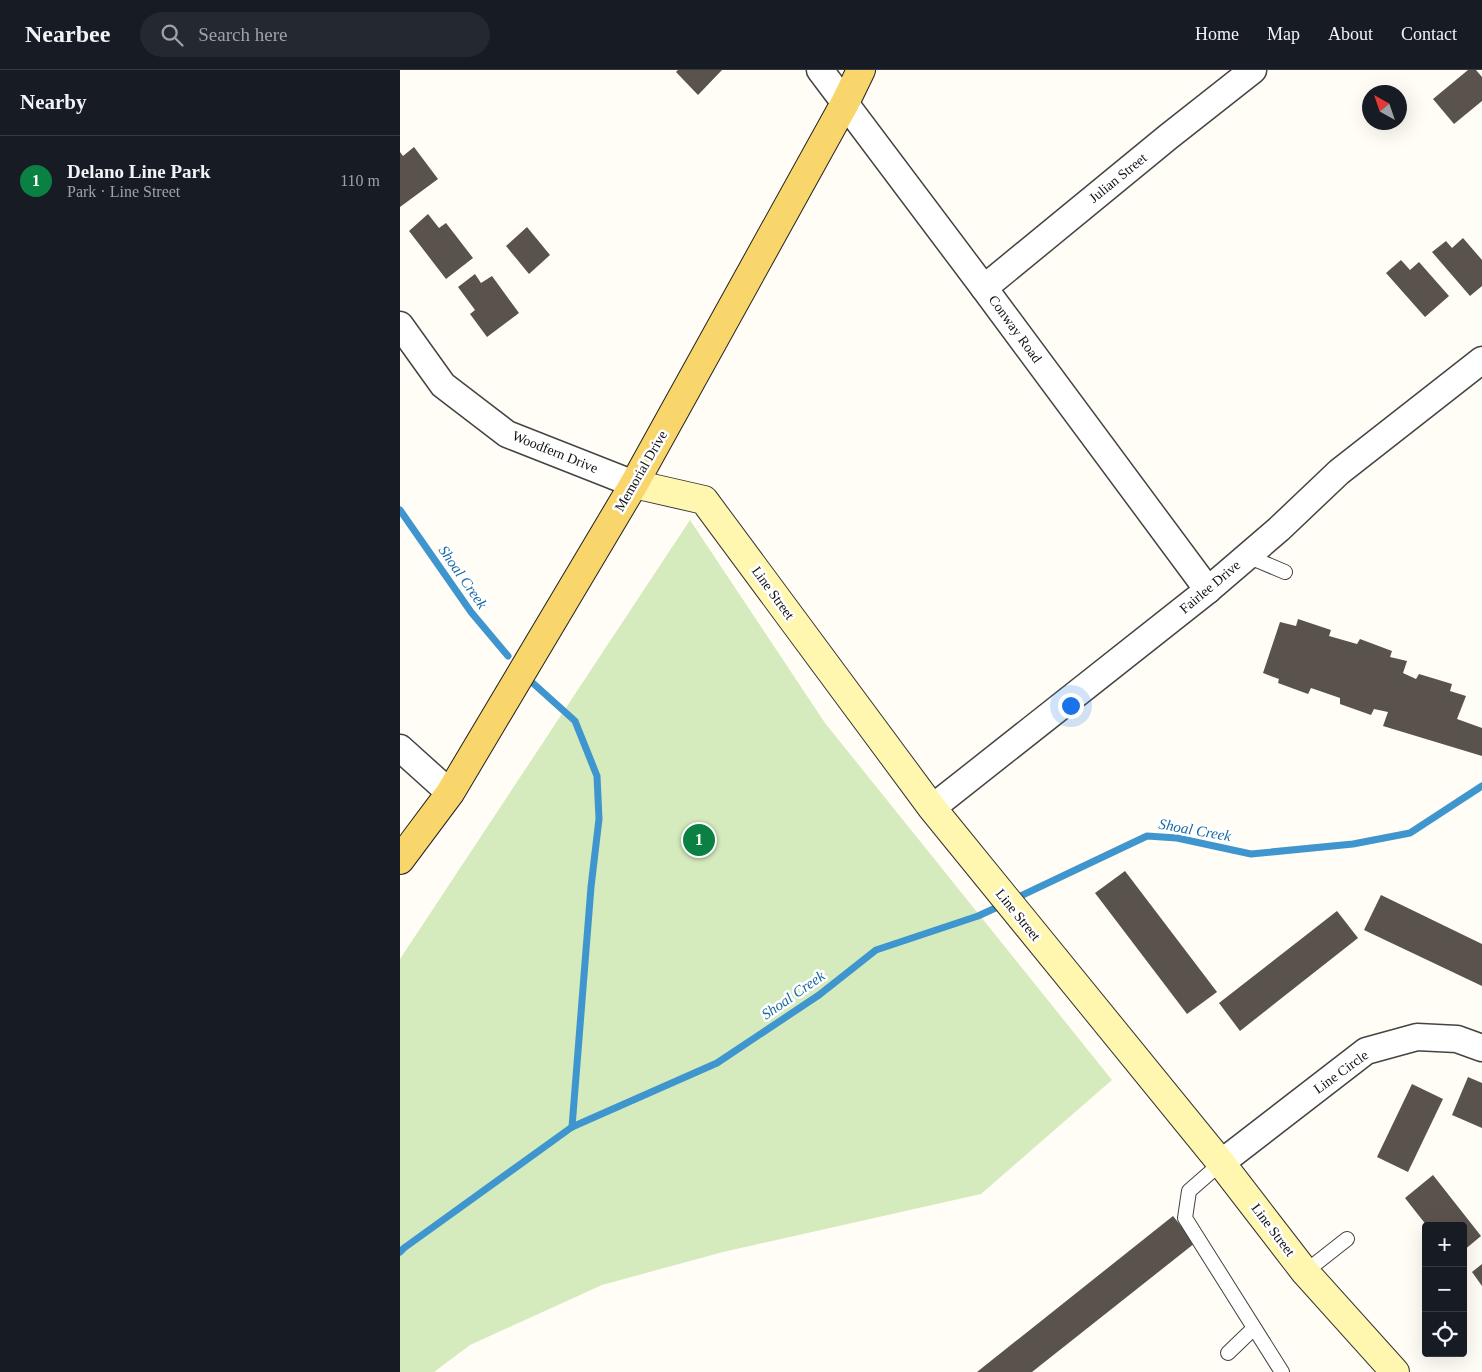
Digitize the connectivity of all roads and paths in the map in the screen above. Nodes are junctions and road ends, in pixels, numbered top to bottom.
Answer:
1 (820, 70) edge
2 (861, 70) edge
3 (1253, 70) edge
4 (845, 103) junction
5 (984, 288) junction
6 (400, 325) edge
7 (1482, 360) edge
8 (634, 484) junction
9 (1247, 556) junction
10 (1285, 572) dead end
11 (1208, 590) junction
12 (400, 748) edge
13 (450, 793) junction
14 (932, 808) junction
15 (400, 860) edge
16 (1482, 1048) edge
17 (1221, 1163) junction
18 (1347, 1238) dead end
19 (1305, 1272) junction
20 (1254, 1328) junction
21 (1228, 1353) dead end
22 (1282, 1372) edge
23 (1395, 1372) edge

1 - 4 street, Conway Road
2 - 4 main road, Memorial Drive
3 - 5 street, Julian Street
4 - 5 street, Conway Road
4 - 8 main road, Memorial Drive
5 - 11 street, Conway Road
6 - 8 street, Woodfern Drive
7 - 9 street, Fairlee Drive
8 - 13 main road, Memorial Drive
8 - 14 street, Line Street
9 - 10 lane
9 - 11 street, Fairlee Drive
11 - 14 street, Fairlee Drive
12 - 13 street
13 - 15 main road, Memorial Drive
14 - 17 street, Line Street
16 - 17 street, Line Circle
17 - 19 street, Line Street
17 - 20 lane
18 - 19 lane
19 - 23 street, Line Street
20 - 21 lane
20 - 22 lane

